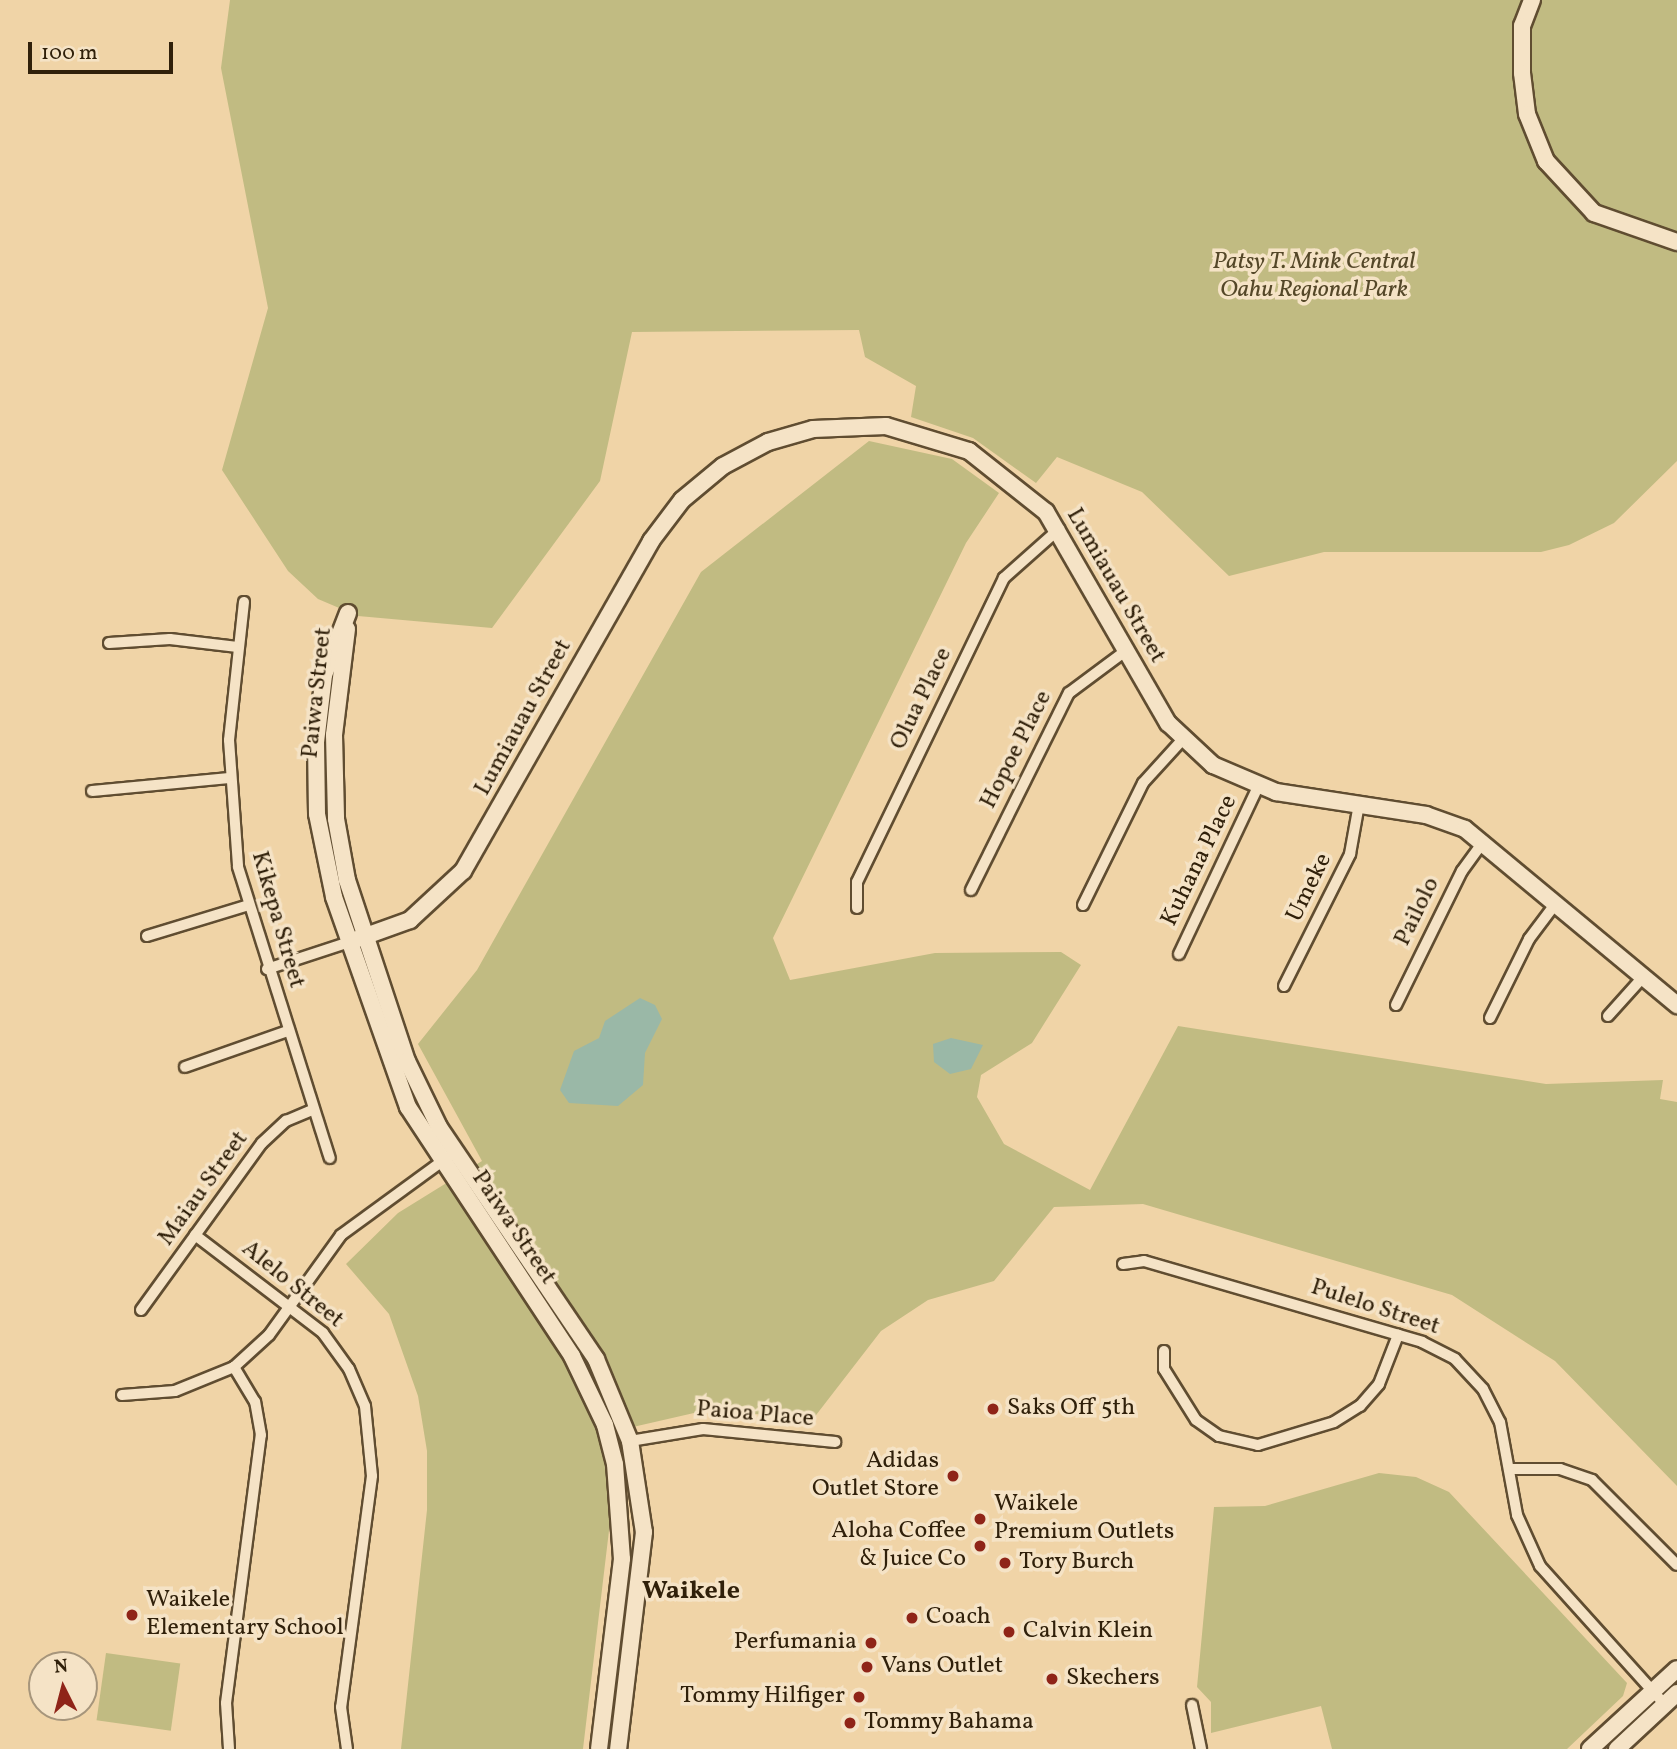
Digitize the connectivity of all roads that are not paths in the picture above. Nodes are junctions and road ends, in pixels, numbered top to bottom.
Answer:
1 (1532, 0) edge
2 (1677, 242) edge
3 (1059, 530) junction
4 (244, 602) dead end
5 (109, 643) dead end
6 (238, 647) junction
7 (1126, 650) junction
8 (1183, 739) junction
9 (229, 778) junction
10 (1258, 787) junction
11 (92, 790) dead end
12 (1359, 804) junction
13 (1484, 841) junction
14 (971, 890) dead end
15 (1556, 903) junction
16 (1083, 905) dead end
17 (246, 906) junction
18 (857, 908) dead end
19 (147, 936) dead end
20 (365, 937) junction
21 (349, 942) junction
22 (1179, 954) dead end
23 (267, 968) junction
24 (1643, 977) junction
25 (1284, 986) dead end
26 (1677, 1004) edge
27 (1396, 1005) dead end
28 (1608, 1016) dead end
29 (1490, 1018) dead end
30 (288, 1031) junction
31 (185, 1067) dead end
32 (314, 1110) junction
33 (455, 1152) junction
34 (330, 1158) dead end
35 (440, 1162) junction
36 (195, 1235) junction
37 (1123, 1264) dead end
38 (290, 1306) junction
39 (141, 1310) dead end
40 (1398, 1335) junction
41 (1164, 1351) dead end
42 (234, 1367) junction
43 (122, 1395) dead end
44 (605, 1424) junction
45 (630, 1441) junction
46 (835, 1442) dead end
47 (615, 1464) junction
48 (1510, 1469) junction
49 (1677, 1565) edge
50 (1677, 1668) edge
51 (1653, 1691) junction
52 (1677, 1693) edge
53 (1192, 1705) dead end
54 (1665, 1705) junction
55 (229, 1749) edge
56 (347, 1749) edge
57 (599, 1749) edge
58 (618, 1749) edge
59 (1200, 1749) edge
60 (1590, 1749) edge
61 (1617, 1749) edge

1 - 2 street
3 - 7 street, Lumiauau Street
3 - 18 street, Olua Place
3 - 20 street, Lumiauau Street
4 - 6 street, Kikepa Street
5 - 6 street
6 - 9 street, Kikepa Street
7 - 8 street, Lumiauau Street
7 - 14 street, Hopoe Place
8 - 10 street, Lumiauau Street
8 - 16 street
9 - 11 street
9 - 17 street, Kikepa Street
10 - 12 street, Lumiauau Street
10 - 22 street, Kuhana Place
12 - 13 street, Lumiauau Street
12 - 25 street, Umeke
13 - 15 street, Lumiauau Street
13 - 27 street, Pailolo
15 - 24 street, Lumiauau Street
15 - 29 street
17 - 19 street
17 - 23 street, Kikepa Street
20 - 21 street, Lumiauau Street
20 - 21 street, Paiwa Street
20 - 33 street, Paiwa Street
21 - 23 street, Lumiauau Street
21 - 35 street, Paiwa Street
23 - 30 street, Kikepa Street
24 - 26 street, Lumiauau Street
24 - 28 street
30 - 31 street
30 - 32 street, Kikepa Street
32 - 34 street, Kikepa Street
32 - 36 street, Maiau Street
33 - 35 street
33 - 45 street, Paiwa Street
35 - 38 street
35 - 44 street, Paiwa Street
36 - 38 street, Alelo Street
36 - 39 street, Maiau Street
37 - 40 street, Pulelo Street
38 - 42 street
38 - 56 street, Alelo Street
40 - 41 street
40 - 48 street, Pulelo Street
42 - 43 street
42 - 55 street
44 - 45 street
44 - 47 street, Paiwa Street
45 - 46 street, Paioa Place
45 - 47 street
45 - 58 street, Paiwa Street
47 - 57 street, Paiwa Street
48 - 49 street
48 - 51 street, Pulelo Street
50 - 51 street
51 - 54 street, Pulelo Street
51 - 60 street
52 - 54 street
53 - 59 street
54 - 61 street

